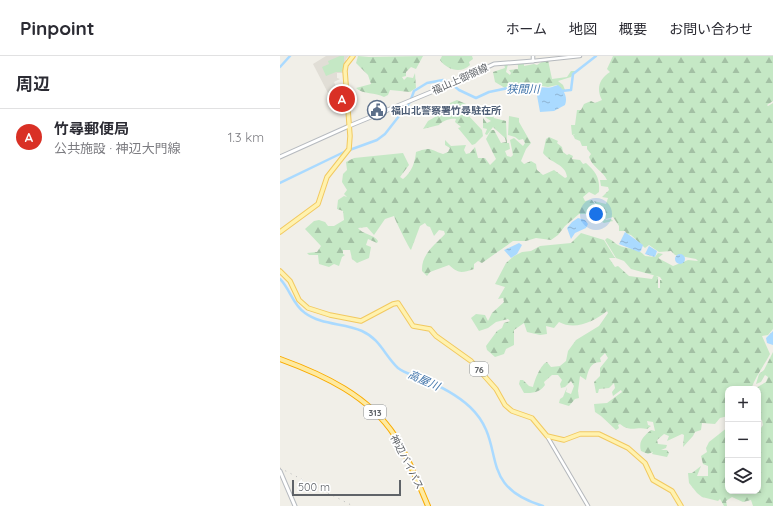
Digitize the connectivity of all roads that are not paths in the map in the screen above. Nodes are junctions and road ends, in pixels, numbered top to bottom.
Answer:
1 (352, 56) edge
2 (533, 56) edge
3 (580, 56) edge
4 (533, 61) junction
5 (349, 126) junction
6 (280, 157) edge
7 (280, 232) edge
8 (280, 271) edge
9 (280, 359) edge
10 (547, 436) junction
11 (280, 471) edge
12 (295, 506) edge
13 (428, 506) edge
14 (588, 506) edge
15 (681, 506) edge

1 - 5 main road
2 - 4 street
3 - 4 street
4 - 5 main road, 福山上御領線
5 - 6 main road, 福山上御領線
5 - 7 main road
8 - 10 main road, 76
9 - 13 highway, 神辺バイパス / 313
10 - 14 street
10 - 15 main road
11 - 12 main road

